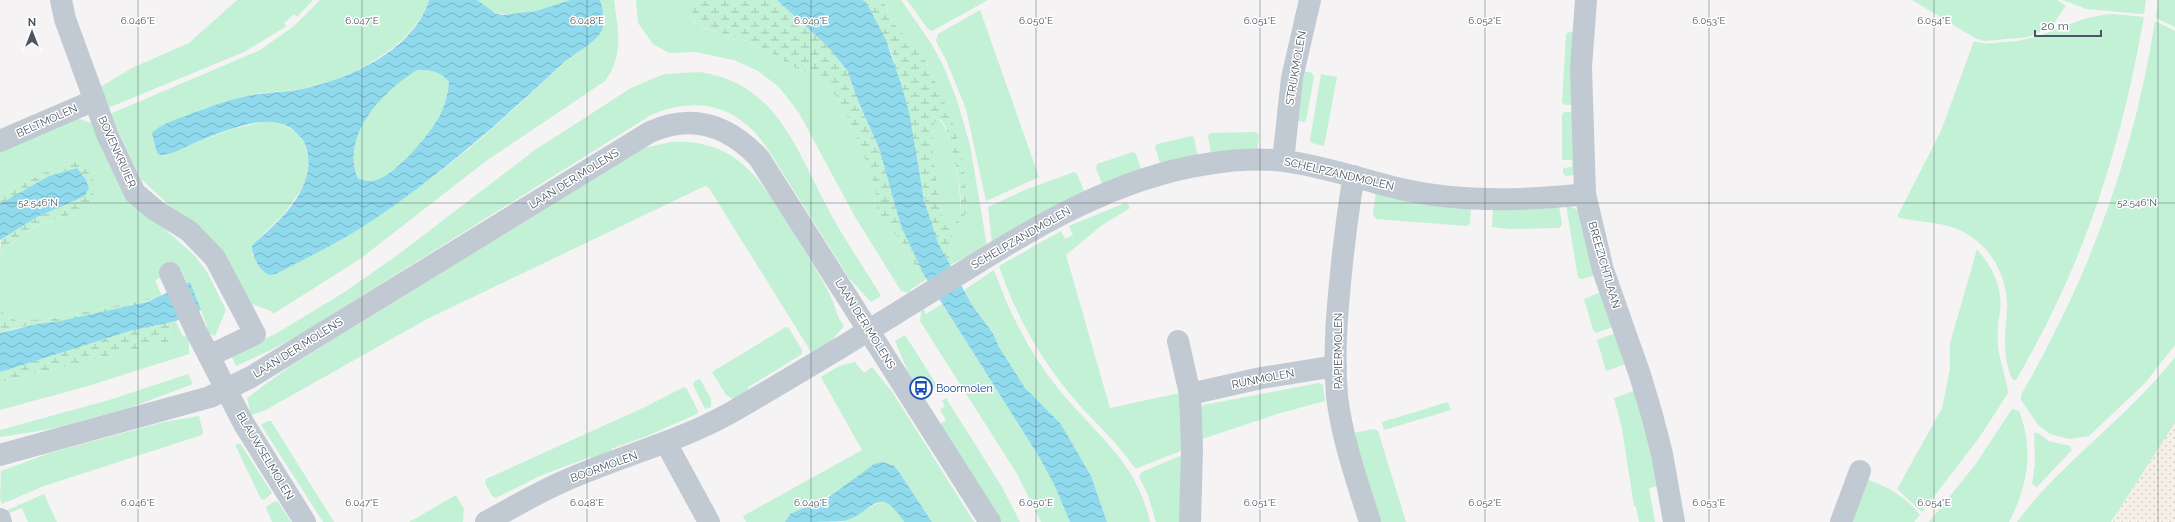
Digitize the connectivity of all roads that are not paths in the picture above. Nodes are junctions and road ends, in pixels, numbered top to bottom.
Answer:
1 (61, 0) edge
2 (1310, 0) edge
3 (1586, 0) edge
4 (95, 100) junction
5 (0, 142) edge
6 (1283, 160) junction
7 (1354, 176) junction
8 (1585, 194) junction
9 (170, 273) dead end
10 (868, 329) junction
11 (1178, 341) dead end
12 (209, 356) junction
13 (1336, 366) junction
14 (227, 389) junction
15 (1190, 394) junction
16 (666, 443) junction
17 (0, 455) edge
18 (1860, 471) dead end
19 (305, 522) edge
20 (486, 522) edge
21 (709, 522) edge
22 (990, 522) edge
23 (1190, 522) edge
24 (1370, 522) edge
25 (1674, 522) edge
26 (1841, 522) edge

1 - 4 street, BOVENKRUIER
2 - 6 street, STRIJKMOLEN
3 - 8 street, BREEZICHTLAAN
4 - 5 street, BELTMOLEN
4 - 12 street, BOVENKRUIER
6 - 7 street, SCHELPZANDMOLEN
6 - 10 street, SCHELPZANDMOLEN
7 - 8 street, SCHELPZANDMOLEN
7 - 13 street, PAPIERMOLEN
8 - 25 street, BREEZICHTLAAN
9 - 12 street
10 - 14 street, LAAN DER MOLENS
10 - 16 street, BOORMOLEN
10 - 22 street, LAAN DER MOLENS
11 - 15 street
12 - 14 street
13 - 15 street, RUNMOLEN
13 - 24 street, PAPIERMOLEN
14 - 17 street, LAAN DER MOLENS
14 - 19 street, BLAUWSELMOLEN
15 - 23 street
16 - 20 street, BOORMOLEN
16 - 21 street
18 - 26 street

